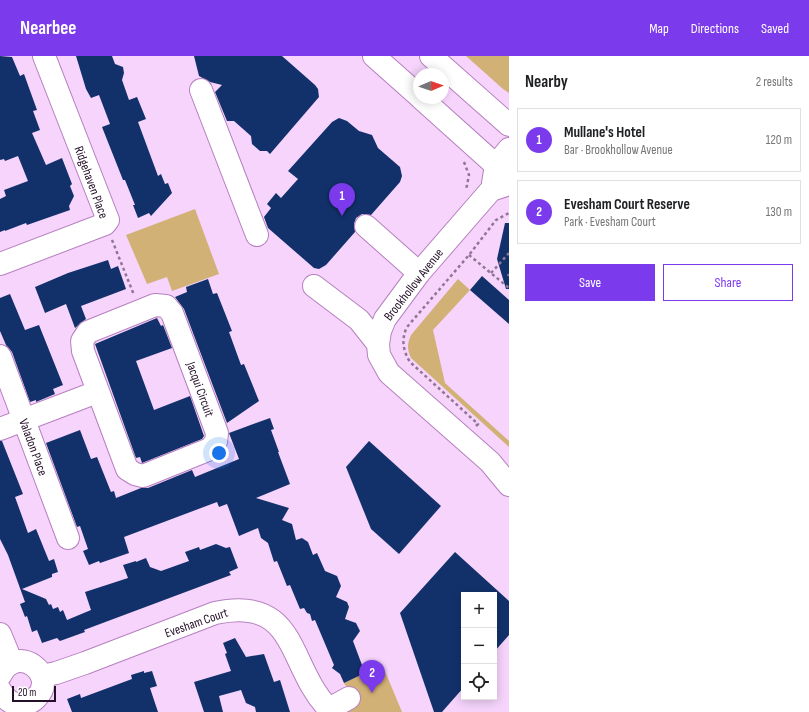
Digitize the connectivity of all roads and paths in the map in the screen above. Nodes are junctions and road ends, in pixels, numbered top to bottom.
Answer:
1 (44, 56) edge
2 (374, 56) edge
3 (431, 56) edge
4 (201, 90) dead end
5 (413, 91) edge
6 (429, 104) edge
7 (509, 125) edge
8 (505, 163) edge
9 (500, 187) edge
10 (509, 213) edge
11 (105, 224) junction
12 (366, 226) dead end
13 (256, 235) dead end
14 (509, 253) edge
15 (469, 255) junction
16 (0, 264) edge
17 (419, 273) junction
18 (491, 273) junction
19 (314, 286) dead end
20 (509, 288) edge
21 (140, 310) junction
22 (378, 344) junction
23 (0, 356) edge
24 (97, 392) junction
25 (24, 419) junction
26 (478, 424) dead end
27 (0, 429) edge
28 (509, 484) edge
29 (68, 538) dead end
30 (0, 634) edge
31 (6, 669) edge
32 (42, 676) junction
33 (0, 690) edge
34 (349, 698) dead end
35 (30, 708) edge
36 (329, 710) edge

1 - 11 street, Ridgehaven Place
2 - 5 street
3 - 7 street
4 - 13 street
6 - 8 street
8 - 9 street
9 - 17 street, Brookhollow Avenue
10 - 15 path
11 - 16 street, Ridgehaven Place
11 - 21 path
12 - 17 street
14 - 18 path
15 - 18 path
15 - 26 path
17 - 22 street, Brookhollow Avenue
18 - 20 path
19 - 22 street
21 - 24 street, Jacqui Circuit
21 - 24 street, Jacqui Circuit
22 - 28 street, Brookhollow Avenue
23 - 25 street, Valadon Place
24 - 25 street
25 - 27 street
25 - 29 street, Valadon Place
30 - 31 street
31 - 32 street
32 - 35 street
32 - 36 street, Evesham Court
33 - 35 street
34 - 36 street, Evesham Court

